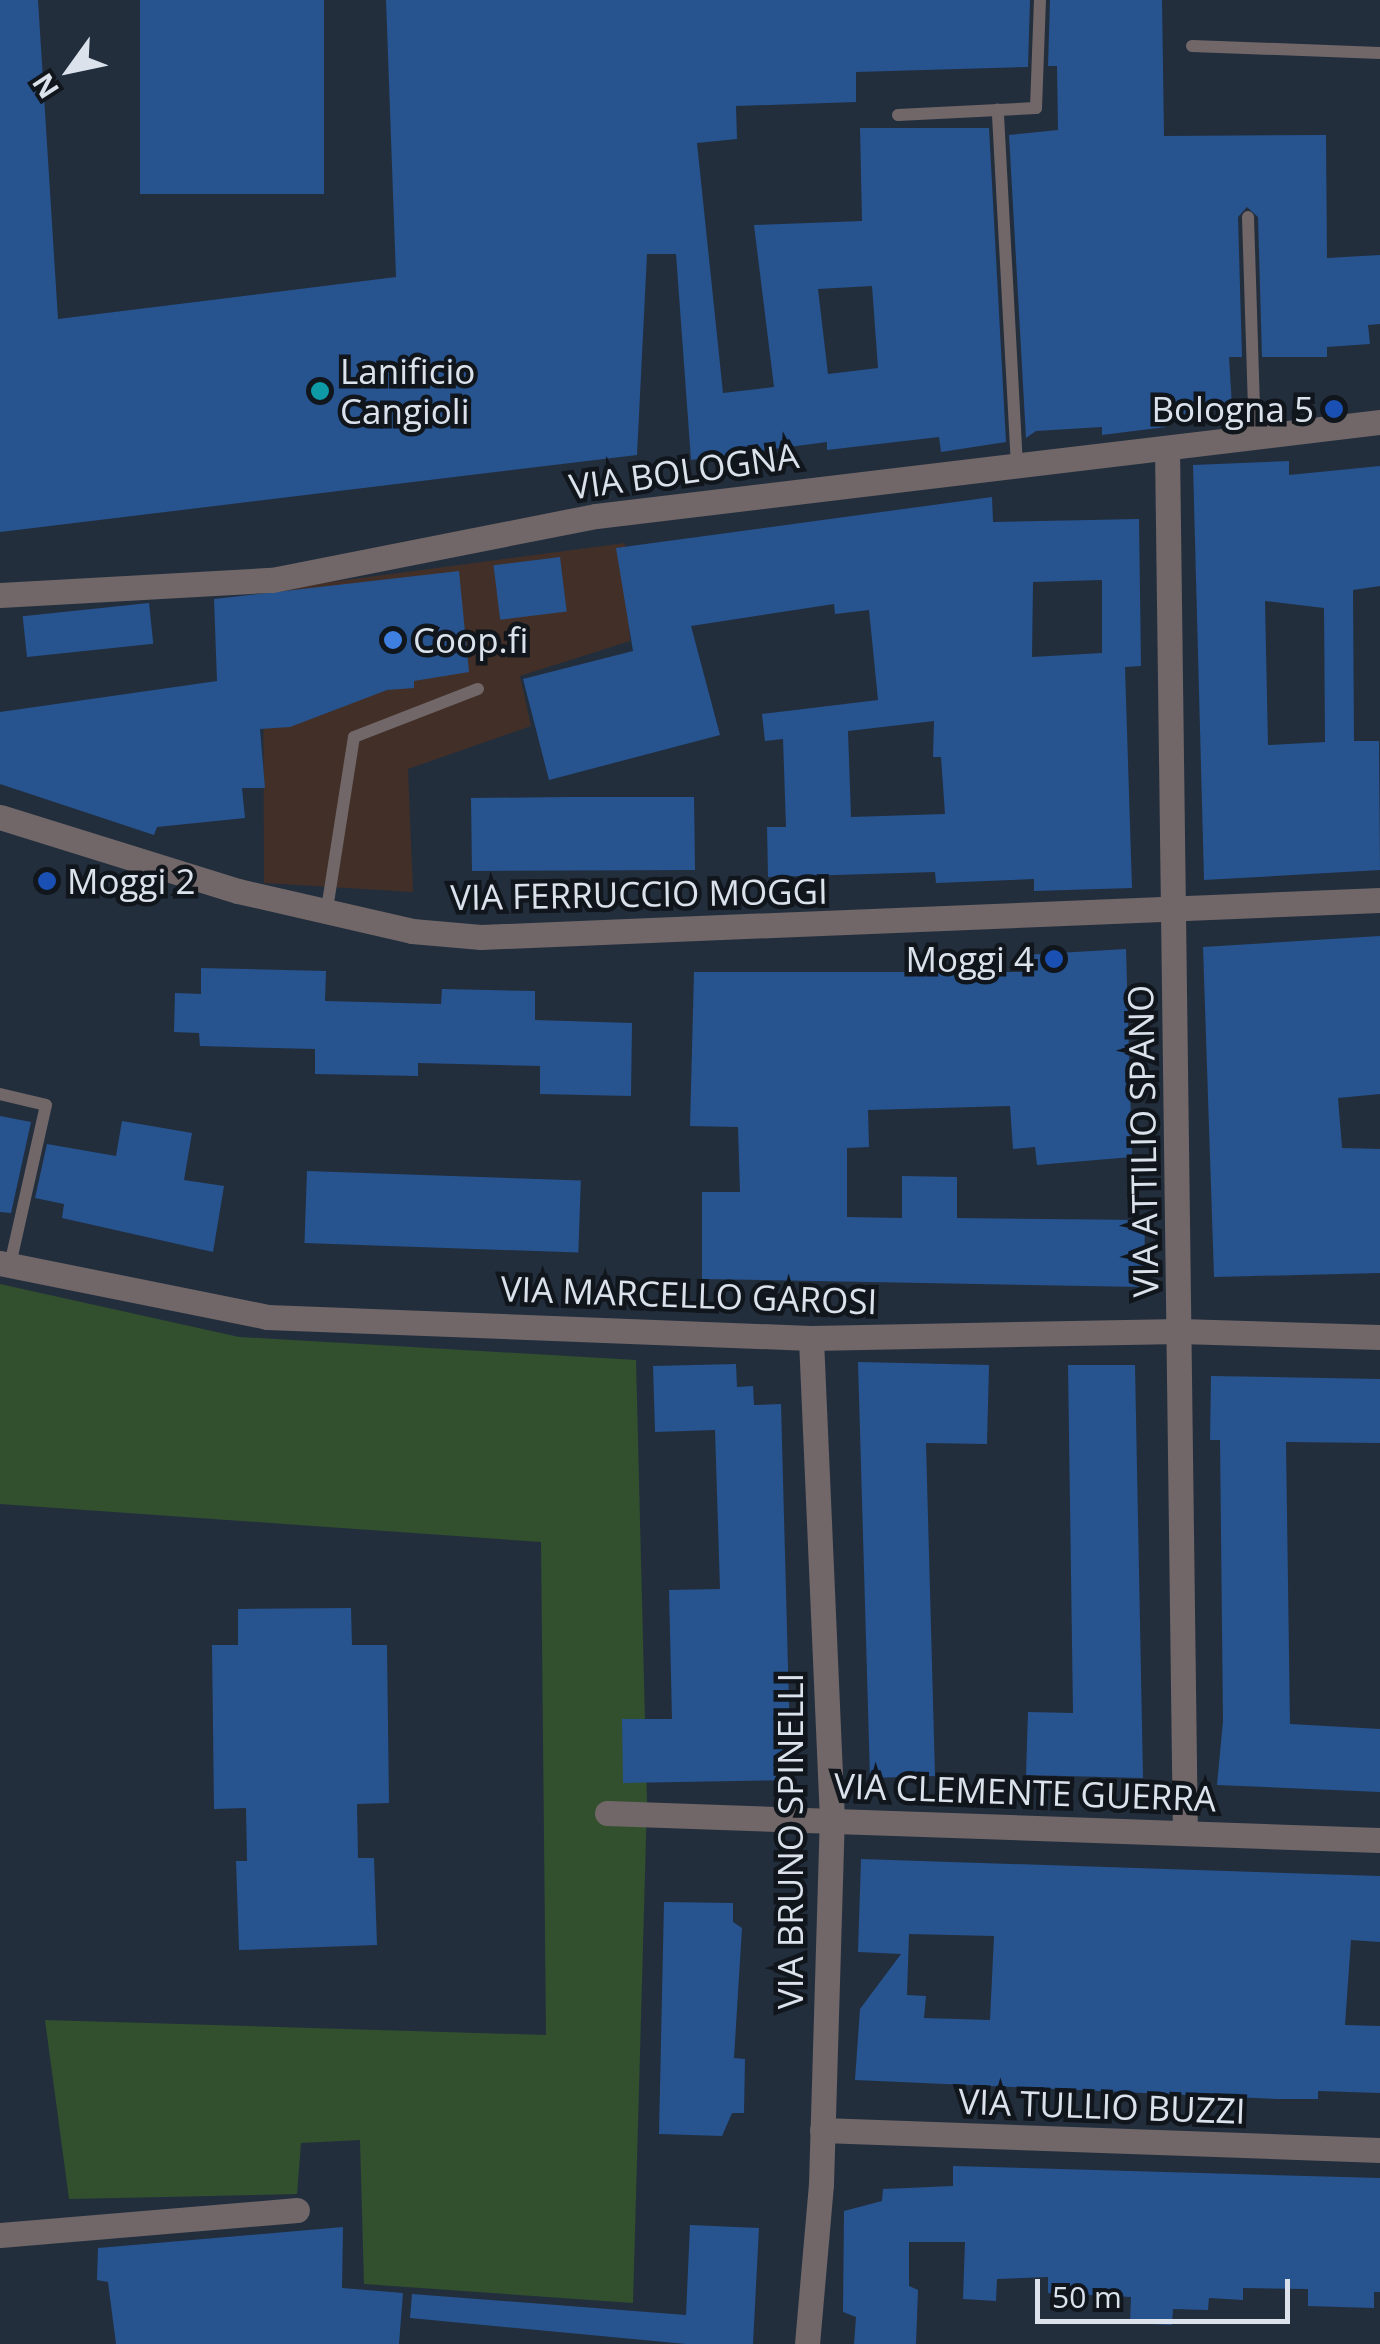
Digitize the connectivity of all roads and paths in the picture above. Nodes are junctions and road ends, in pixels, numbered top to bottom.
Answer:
1 (1040, 0) edge
2 (1192, 46) dead end
3 (1380, 53) edge
4 (998, 110) junction
5 (898, 115) dead end
6 (1248, 216) dead end
7 (1380, 422) edge
8 (1255, 437) junction
9 (1168, 448) junction
10 (1018, 466) junction
11 (0, 595) edge
12 (478, 689) dead end
13 (0, 817) edge
14 (1380, 900) edge
15 (327, 910) junction
16 (1176, 913) junction
17 (0, 1094) edge
18 (5, 1264) edge
19 (1180, 1331) junction
20 (1380, 1337) edge
21 (810, 1338) junction
22 (607, 1813) dead end
23 (832, 1820) junction
24 (1185, 1833) junction
25 (1380, 1840) edge
26 (822, 2130) junction
27 (1380, 2150) edge
28 (297, 2210) dead end
29 (0, 2236) edge
30 (806, 2344) edge

1 - 4 lane
2 - 3 lane
4 - 5 lane
4 - 10 lane
6 - 8 lane
7 - 8 street, VIA BOLOGNA
8 - 9 street, VIA BOLOGNA
9 - 10 street, VIA BOLOGNA
9 - 16 street, VIA ATTILIO SPANO
10 - 11 street, VIA BOLOGNA
12 - 15 lane
13 - 15 street, VIA FERRUCCIO MOGGI
14 - 16 street, VIA FERRUCCIO MOGGI
15 - 16 street, VIA FERRUCCIO MOGGI
16 - 19 street, VIA ATTILIO SPANO
17 - 18 lane
18 - 21 street, VIA MARCELLO GAROSI
19 - 20 street, VIA MARCELLO GAROSI
19 - 21 street, VIA MARCELLO GAROSI
19 - 24 street, VIA ATTILIO SPANO
21 - 23 street, VIA BRUNO SPINELLI
22 - 23 street, VIA CLEMENTE GUERRA
23 - 24 street, VIA CLEMENTE GUERRA
23 - 26 street, VIA BRUNO SPINELLI
24 - 25 street, VIA CLEMENTE GUERRA
26 - 27 street, VIA TULLIO BUZZI
26 - 30 street, VIA BRUNO SPINELLI
28 - 29 street

